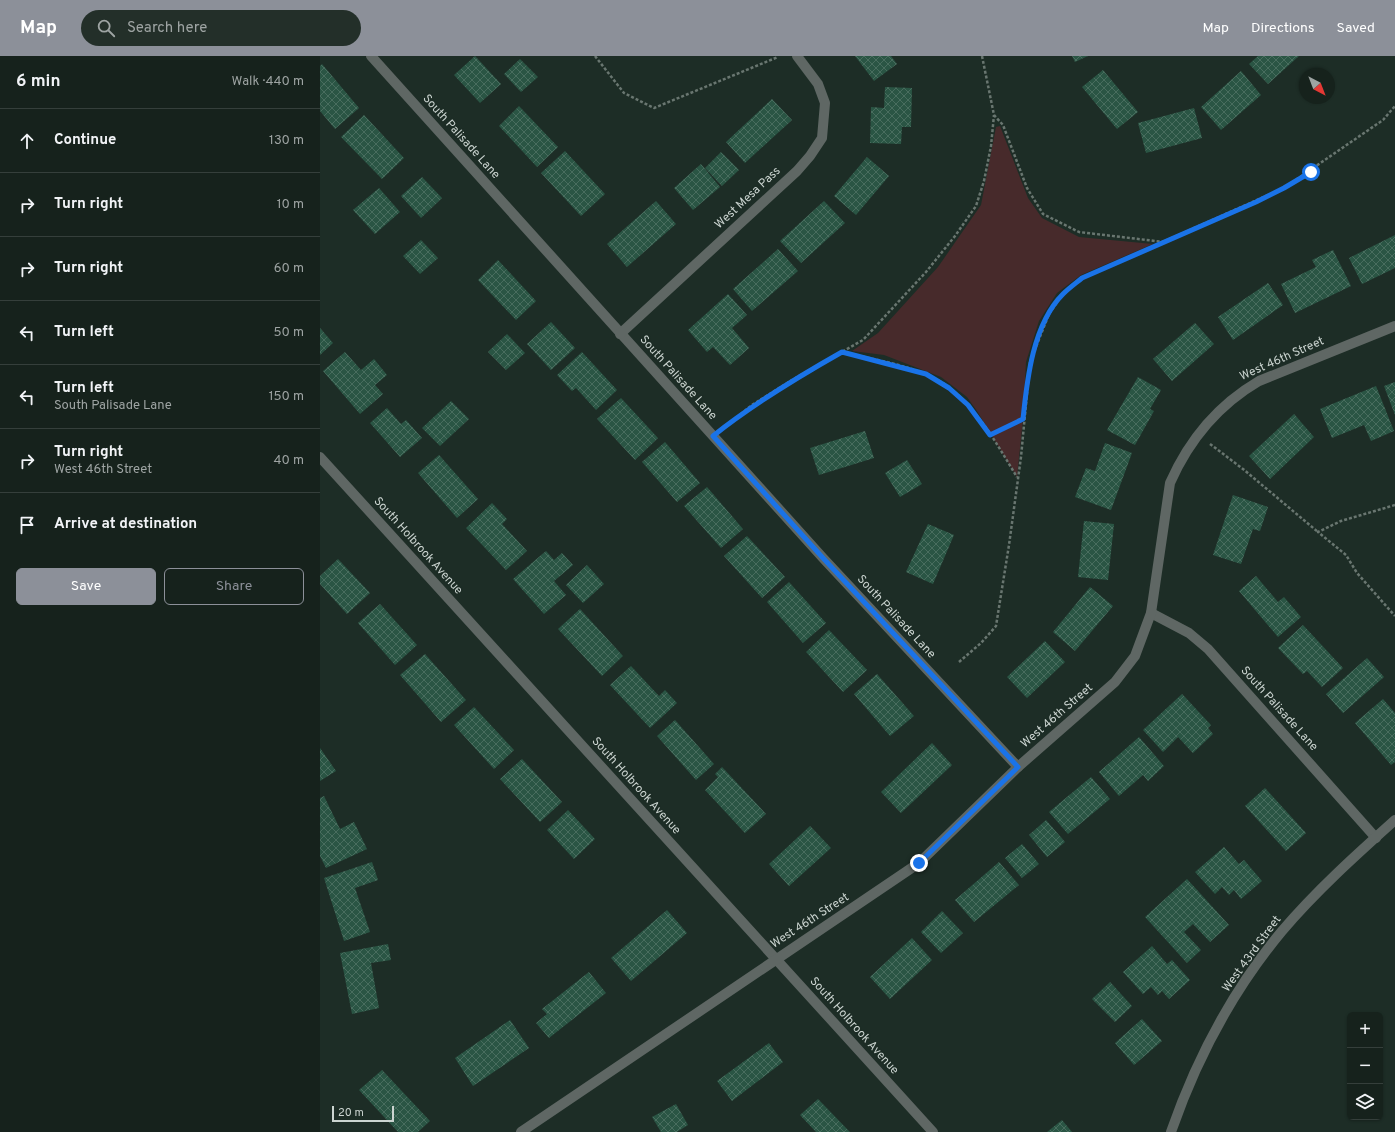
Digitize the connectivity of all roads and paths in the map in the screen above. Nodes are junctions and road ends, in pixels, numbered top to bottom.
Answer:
1 (371, 56) edge
2 (595, 56) edge
3 (797, 56) edge
4 (982, 56) edge
5 (778, 57) edge
6 (1395, 106) edge
7 (994, 115) junction
8 (1164, 242) junction
9 (1395, 326) edge
10 (620, 334) junction
11 (842, 352) junction
12 (1023, 419) junction
13 (990, 435) junction
14 (1198, 435) junction
15 (713, 436) junction
16 (320, 457) edge
17 (1017, 477) junction
18 (1395, 505) edge
19 (1318, 532) junction
20 (1151, 613) junction
21 (1395, 616) edge
22 (959, 662) dead end
23 (1018, 767) junction
24 (1395, 820) edge
25 (1376, 838) junction
26 (776, 958) junction
27 (535, 1123) junction
28 (521, 1132) edge
29 (541, 1132) edge
30 (933, 1132) edge
31 (1170, 1132) edge

1 - 10 street, South Palisade Lane
2 - 5 path
3 - 10 street, West Mesa Pass
4 - 7 path
6 - 8 path
7 - 8 path
7 - 11 path
8 - 12 path
9 - 14 street, West 46th Street
10 - 15 street, South Palisade Lane
11 - 13 path
11 - 15 path
12 - 13 path
12 - 17 path
13 - 17 path
14 - 19 path
14 - 20 street, West 46th Street
15 - 23 street, South Palisade Lane
16 - 26 street, South Holbrook Avenue
17 - 22 path
18 - 19 path
19 - 21 path
20 - 23 street, West 46th Street
20 - 25 street, South Palisade Lane
23 - 26 street, West 46th Street
24 - 25 street, West 43rd Street
25 - 31 street, West 43rd Street
26 - 27 street, West 46th Street
26 - 30 street, South Holbrook Avenue
27 - 28 street, West 46th Street
27 - 29 street

